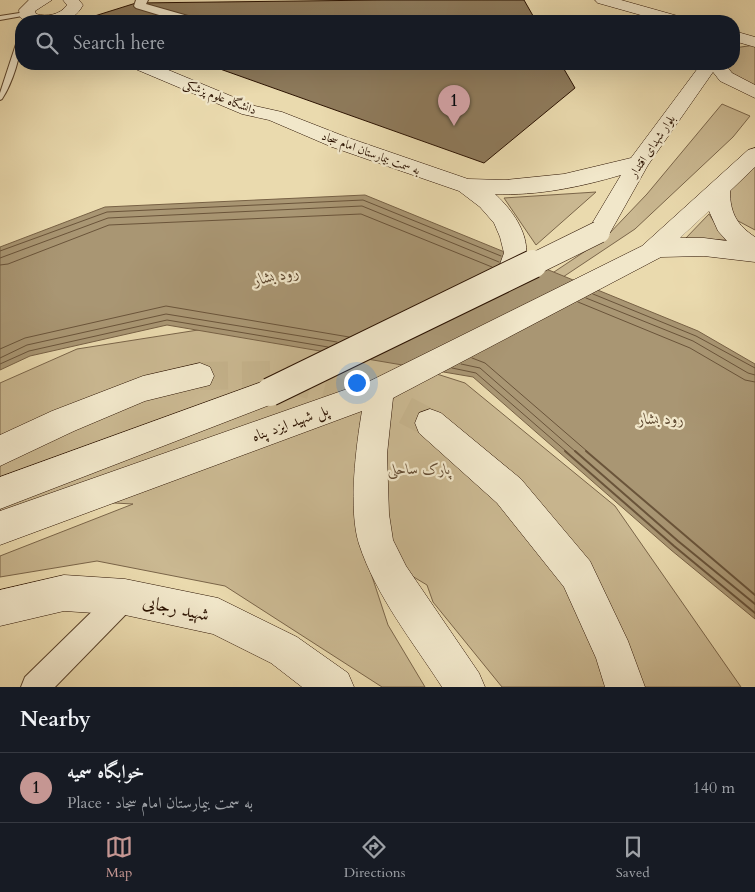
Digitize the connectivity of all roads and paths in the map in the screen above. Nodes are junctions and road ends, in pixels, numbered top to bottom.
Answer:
1 (44, 0) edge
2 (70, 0) edge
3 (142, 0) edge
4 (603, 0) edge
5 (31, 15) edge
6 (67, 15) edge
7 (171, 15) edge
8 (657, 15) edge
9 (0, 18) edge
10 (15, 18) edge
11 (740, 38) edge
12 (755, 42) edge
13 (740, 43) edge
14 (15, 58) edge
15 (152, 70) edge
16 (182, 70) edge
17 (706, 70) edge
18 (720, 70) edge
19 (755, 92) edge
20 (0, 98) edge
21 (275, 116) junction
22 (755, 155) edge
23 (639, 164) junction
24 (467, 186) junction
25 (719, 189) junction
26 (755, 249) edge
27 (653, 250) junction
28 (755, 253) edge
29 (498, 281) junction
30 (200, 376) tunnel mouth
31 (386, 387) junction
32 (430, 423) tunnel mouth
33 (0, 451) edge
34 (0, 493) edge
35 (0, 528) edge
36 (125, 597) junction
37 (0, 608) edge
38 (35, 687) edge
39 (334, 687) edge
40 (465, 687) edge
41 (625, 687) edge

1 - 5 street
2 - 6 street
3 - 7 street
4 - 8 street
9 - 10 lane
11 - 12 street
12 - 13 street
14 - 20 lane
15 - 21 street, دانشگاه علوم پزشکی
16 - 21 street
17 - 23 street, بلوار شهدای اقتدار
18 - 19 street
21 - 24 street, به سمت بیمارستان امام سجاد
22 - 25 street
23 - 24 street
23 - 29 street, بلوار شهدای اقتدار, bridge
24 - 29 street
25 - 26 street
25 - 27 street
27 - 28 street
27 - 31 street, پل شهید ایزد پناه
29 - 34 street, bridge
30 - 33 street
31 - 35 street, پل شهید ایزد پناه
31 - 40 street
32 - 41 street
36 - 37 street, شهید رجایی
36 - 38 street
36 - 39 street, شهید رجایی

